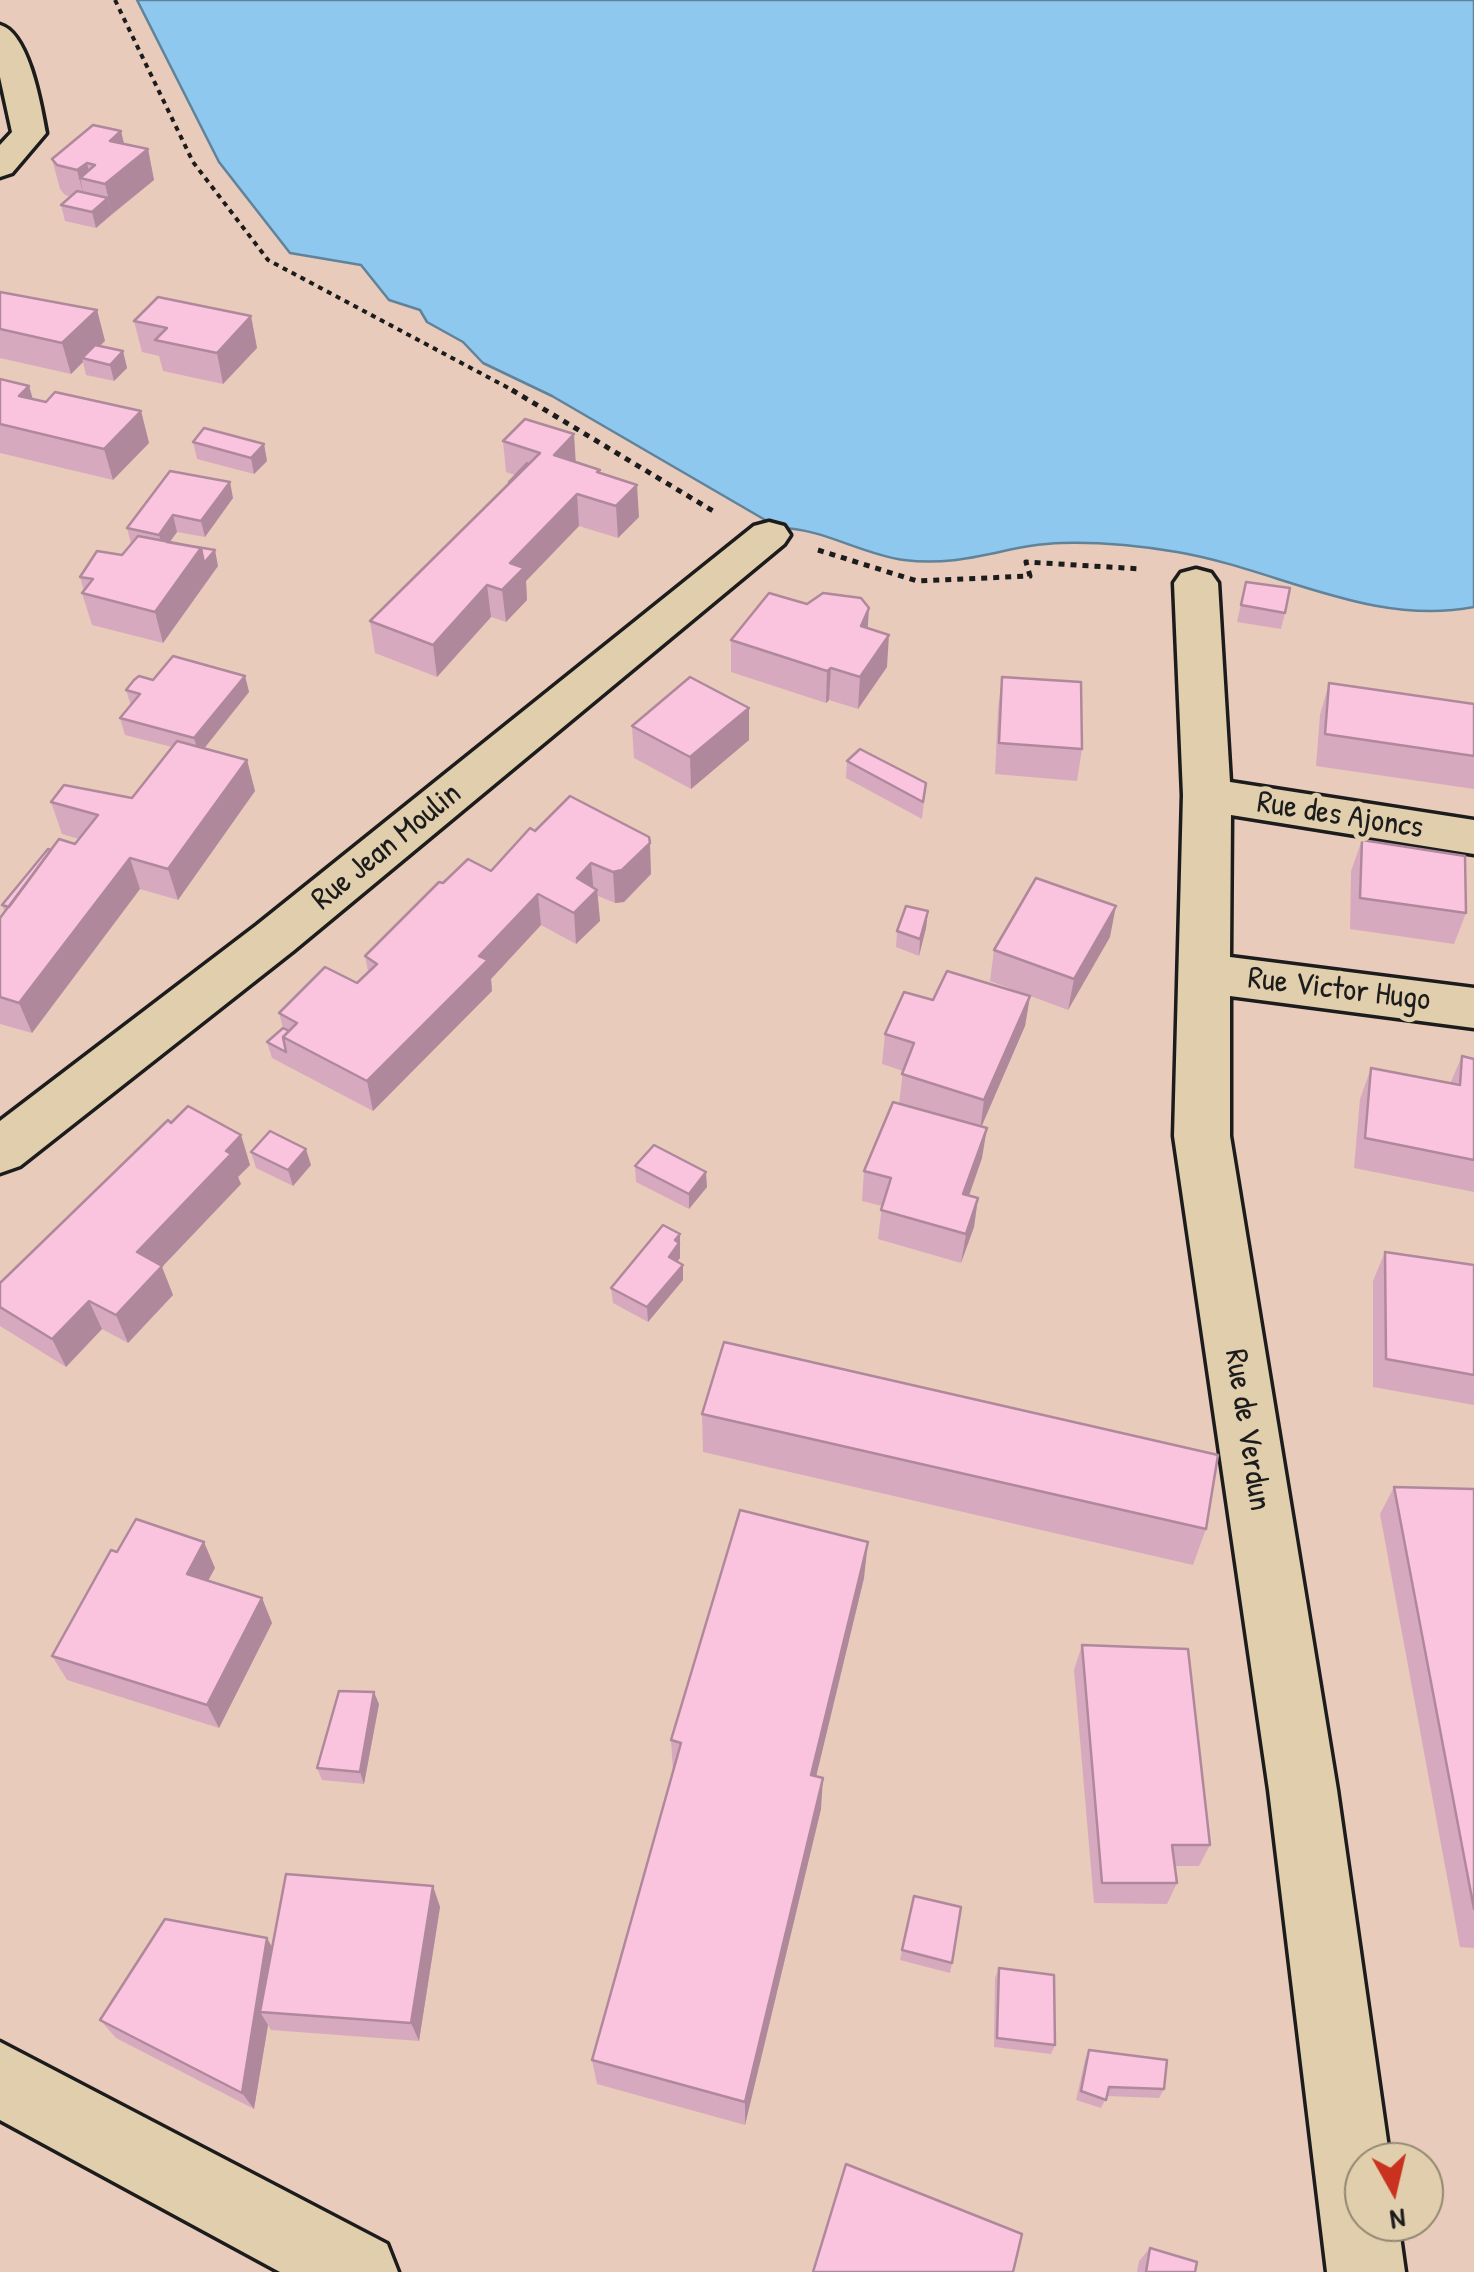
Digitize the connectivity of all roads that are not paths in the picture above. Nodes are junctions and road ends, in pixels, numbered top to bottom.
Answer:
1 (0, 35) edge
2 (0, 166) edge
3 (768, 536) road end
4 (1196, 583) road end
5 (1207, 795) junction
6 (1474, 836) edge
7 (1204, 973) junction
8 (1474, 1008) edge
9 (0, 1150) edge
10 (0, 2079) edge
11 (359, 2272) edge
12 (1366, 2272) edge

1 - 2 street
3 - 9 street, Rue Jean Moulin
4 - 5 street, Rue de Verdun
5 - 6 street, Rue des Ajoncs
5 - 7 street, Rue de Verdun
7 - 8 street, Rue Victor Hugo
7 - 12 street, Rue de Verdun
10 - 11 street

